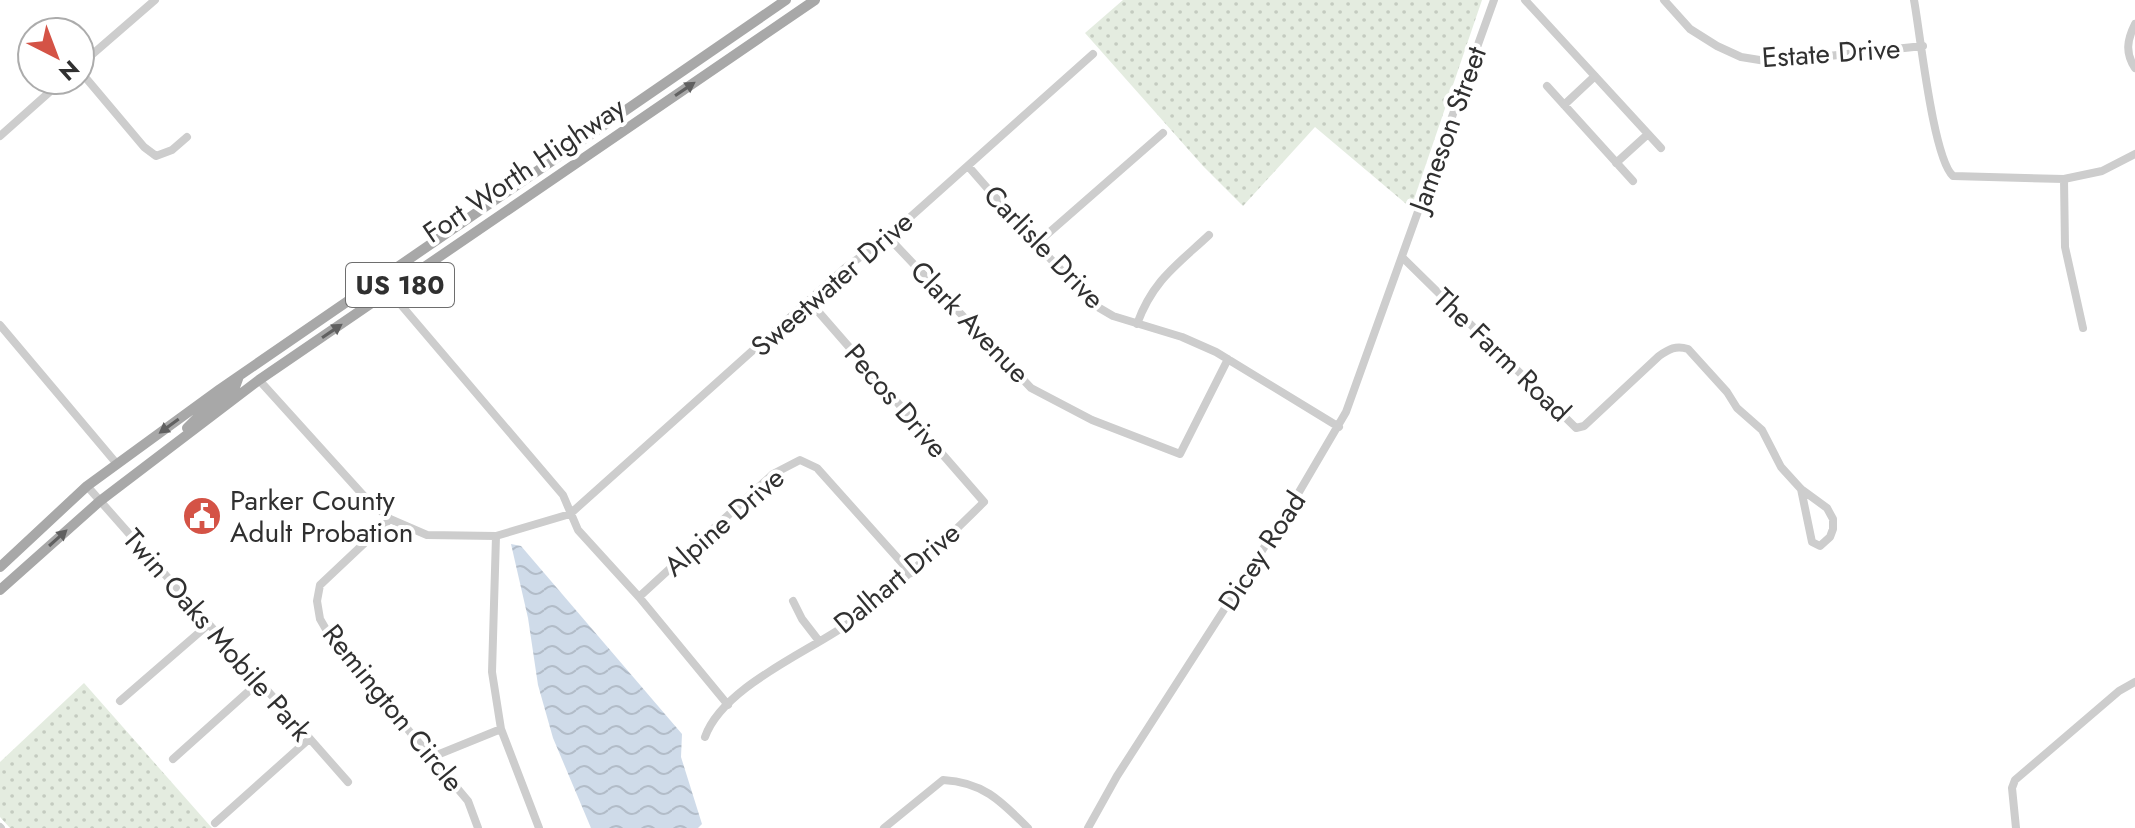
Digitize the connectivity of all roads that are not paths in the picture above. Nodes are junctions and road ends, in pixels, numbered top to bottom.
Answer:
1 (155, 0) edge
2 (786, 0) edge
3 (815, 0) edge
4 (1494, 0) edge
5 (1525, 0) edge
6 (1664, 0) edge
7 (1914, 0) edge
8 (2135, 24) edge
9 (1923, 46) junction
10 (96, 53) edge
11 (1093, 54) dead end
12 (2135, 68) edge
13 (1595, 76) junction
14 (1547, 86) dead end
15 (96, 88) edge
16 (45, 96) edge
17 (645, 97) junction
18 (1564, 105) junction
19 (655, 110) junction
20 (1163, 133) dead end
21 (1648, 134) junction
22 (0, 136) edge
23 (187, 137) dead end
24 (1661, 148) dead end
25 (2135, 154) edge
26 (1616, 163) junction
27 (968, 166) junction
28 (2064, 179) junction
29 (1633, 181) dead end
30 (514, 187) junction
31 (523, 201) junction
32 (1209, 235) dead end
33 (888, 237) junction
34 (435, 241) junction
35 (1036, 244) junction
36 (444, 253) junction
37 (1402, 257) junction
38 (390, 292) junction
39 (809, 301) junction
40 (315, 324) junction
41 (1137, 324) junction
42 (0, 325) edge
43 (2083, 328) dead end
44 (1228, 359) junction
45 (239, 376) junction
46 (259, 380) junction
47 (1339, 427) junction
48 (181, 440) junction
49 (117, 464) junction
50 (87, 486) junction
51 (1801, 489) junction
52 (100, 501) junction
53 (984, 502) joint
54 (570, 514) junction
55 (390, 519) junction
56 (496, 536) junction
57 (0, 567) edge
58 (911, 573) junction
59 (0, 590) edge
60 (639, 597) junction
61 (793, 601) dead end
62 (209, 624) junction
63 (819, 641) junction
64 (259, 682) junction
65 (2135, 682) edge
66 (120, 701) dead end
67 (728, 705) junction
68 (501, 729) junction
69 (705, 737) dead end
70 (309, 739) junction
71 (432, 757) junction
72 (173, 759) dead end
73 (348, 782) dead end
74 (215, 823) dead end
75 (478, 828) edge
76 (539, 828) edge
77 (884, 828) edge
78 (1028, 828) edge
79 (1088, 828) edge
80 (2016, 828) edge

1 - 10 street
2 - 17 main road, Fort Worth Highway / US 180
19 -> 3 main road, Fort Worth Highway / US 180
4 - 37 street, Jameson Street
5 - 13 street
6 - 9 street, Estate Drive
7 - 9 street
8 - 12 street
9 - 28 street
11 - 27 street, Sweetwater Drive
13 - 18 street
13 - 21 street
14 - 18 street
15 - 23 street
16 - 22 street
17 - 19 main road
17 - 30 main road, Fort Worth Highway / US 180
18 - 26 street
19 - 31 main road, Fort Worth Highway / US 180
20 - 35 street
21 - 24 street
21 - 26 street
25 - 28 street
26 - 29 street
27 - 33 street, Sweetwater Drive
27 - 35 street, Carlisle Drive
28 - 43 street
30 - 31 main road
30 - 34 main road, Fort Worth Highway / US 180
31 - 36 main road, Fort Worth Highway / US 180
32 - 41 street
33 - 39 street, Sweetwater Drive
33 - 44 street, Clark Avenue
34 - 36 main road
34 - 40 main road, Fort Worth Highway / US 180
35 - 41 street, Carlisle Drive
36 - 38 main road, Fort Worth Highway / US 180
37 - 47 street, Dicey Road
37 - 51 street, The Farm Road
46 -> 38 main road, Fort Worth Highway / US 180
38 - 54 street
39 - 53 street, Pecos Drive
39 - 54 street, Sweetwater Drive
40 - 45 main road, Fort Worth Highway / US 180
40 - 46 main road
41 - 44 street, Carlisle Drive
42 - 49 street
44 - 47 street, Carlisle Drive
45 - 48 main road
45 -> 49 main road, Fort Worth Highway / US 180
46 - 48 main road, Fort Worth Highway / US 180
46 - 55 street, Sweetwater Drive
47 - 79 street, Dicey Road
48 - 52 main road, Fort Worth Highway / US 180
49 - 50 main road, Fort Worth Highway / US 180
50 - 52 street, Twin Oaks Mobile Park
50 - 57 main road, Fort Worth Highway / US 180
51 - 51 street, The Farm Road
59 -> 52 main road, Fort Worth Highway / US 180
52 - 62 street, Twin Oaks Mobile Park
53 - 58 street, Dalhart Drive
54 - 56 street, Sweetwater Drive
54 - 60 street
55 - 56 street, Sweetwater Drive
55 - 71 street, Remington Circle
56 - 68 street
58 - 60 street, Alpine Drive
58 - 63 street, Dalhart Drive
60 - 67 street
61 - 63 street
62 - 64 street, Twin Oaks Mobile Park
62 - 66 street
63 - 67 street, Dalhart Drive
64 - 70 street, Twin Oaks Mobile Park
64 - 72 street
65 - 80 street
67 - 69 street, Dalhart Drive
68 - 71 street
68 - 76 street
70 - 73 street, Twin Oaks Mobile Park
70 - 74 street
71 - 75 street, Remington Circle
77 - 78 street

